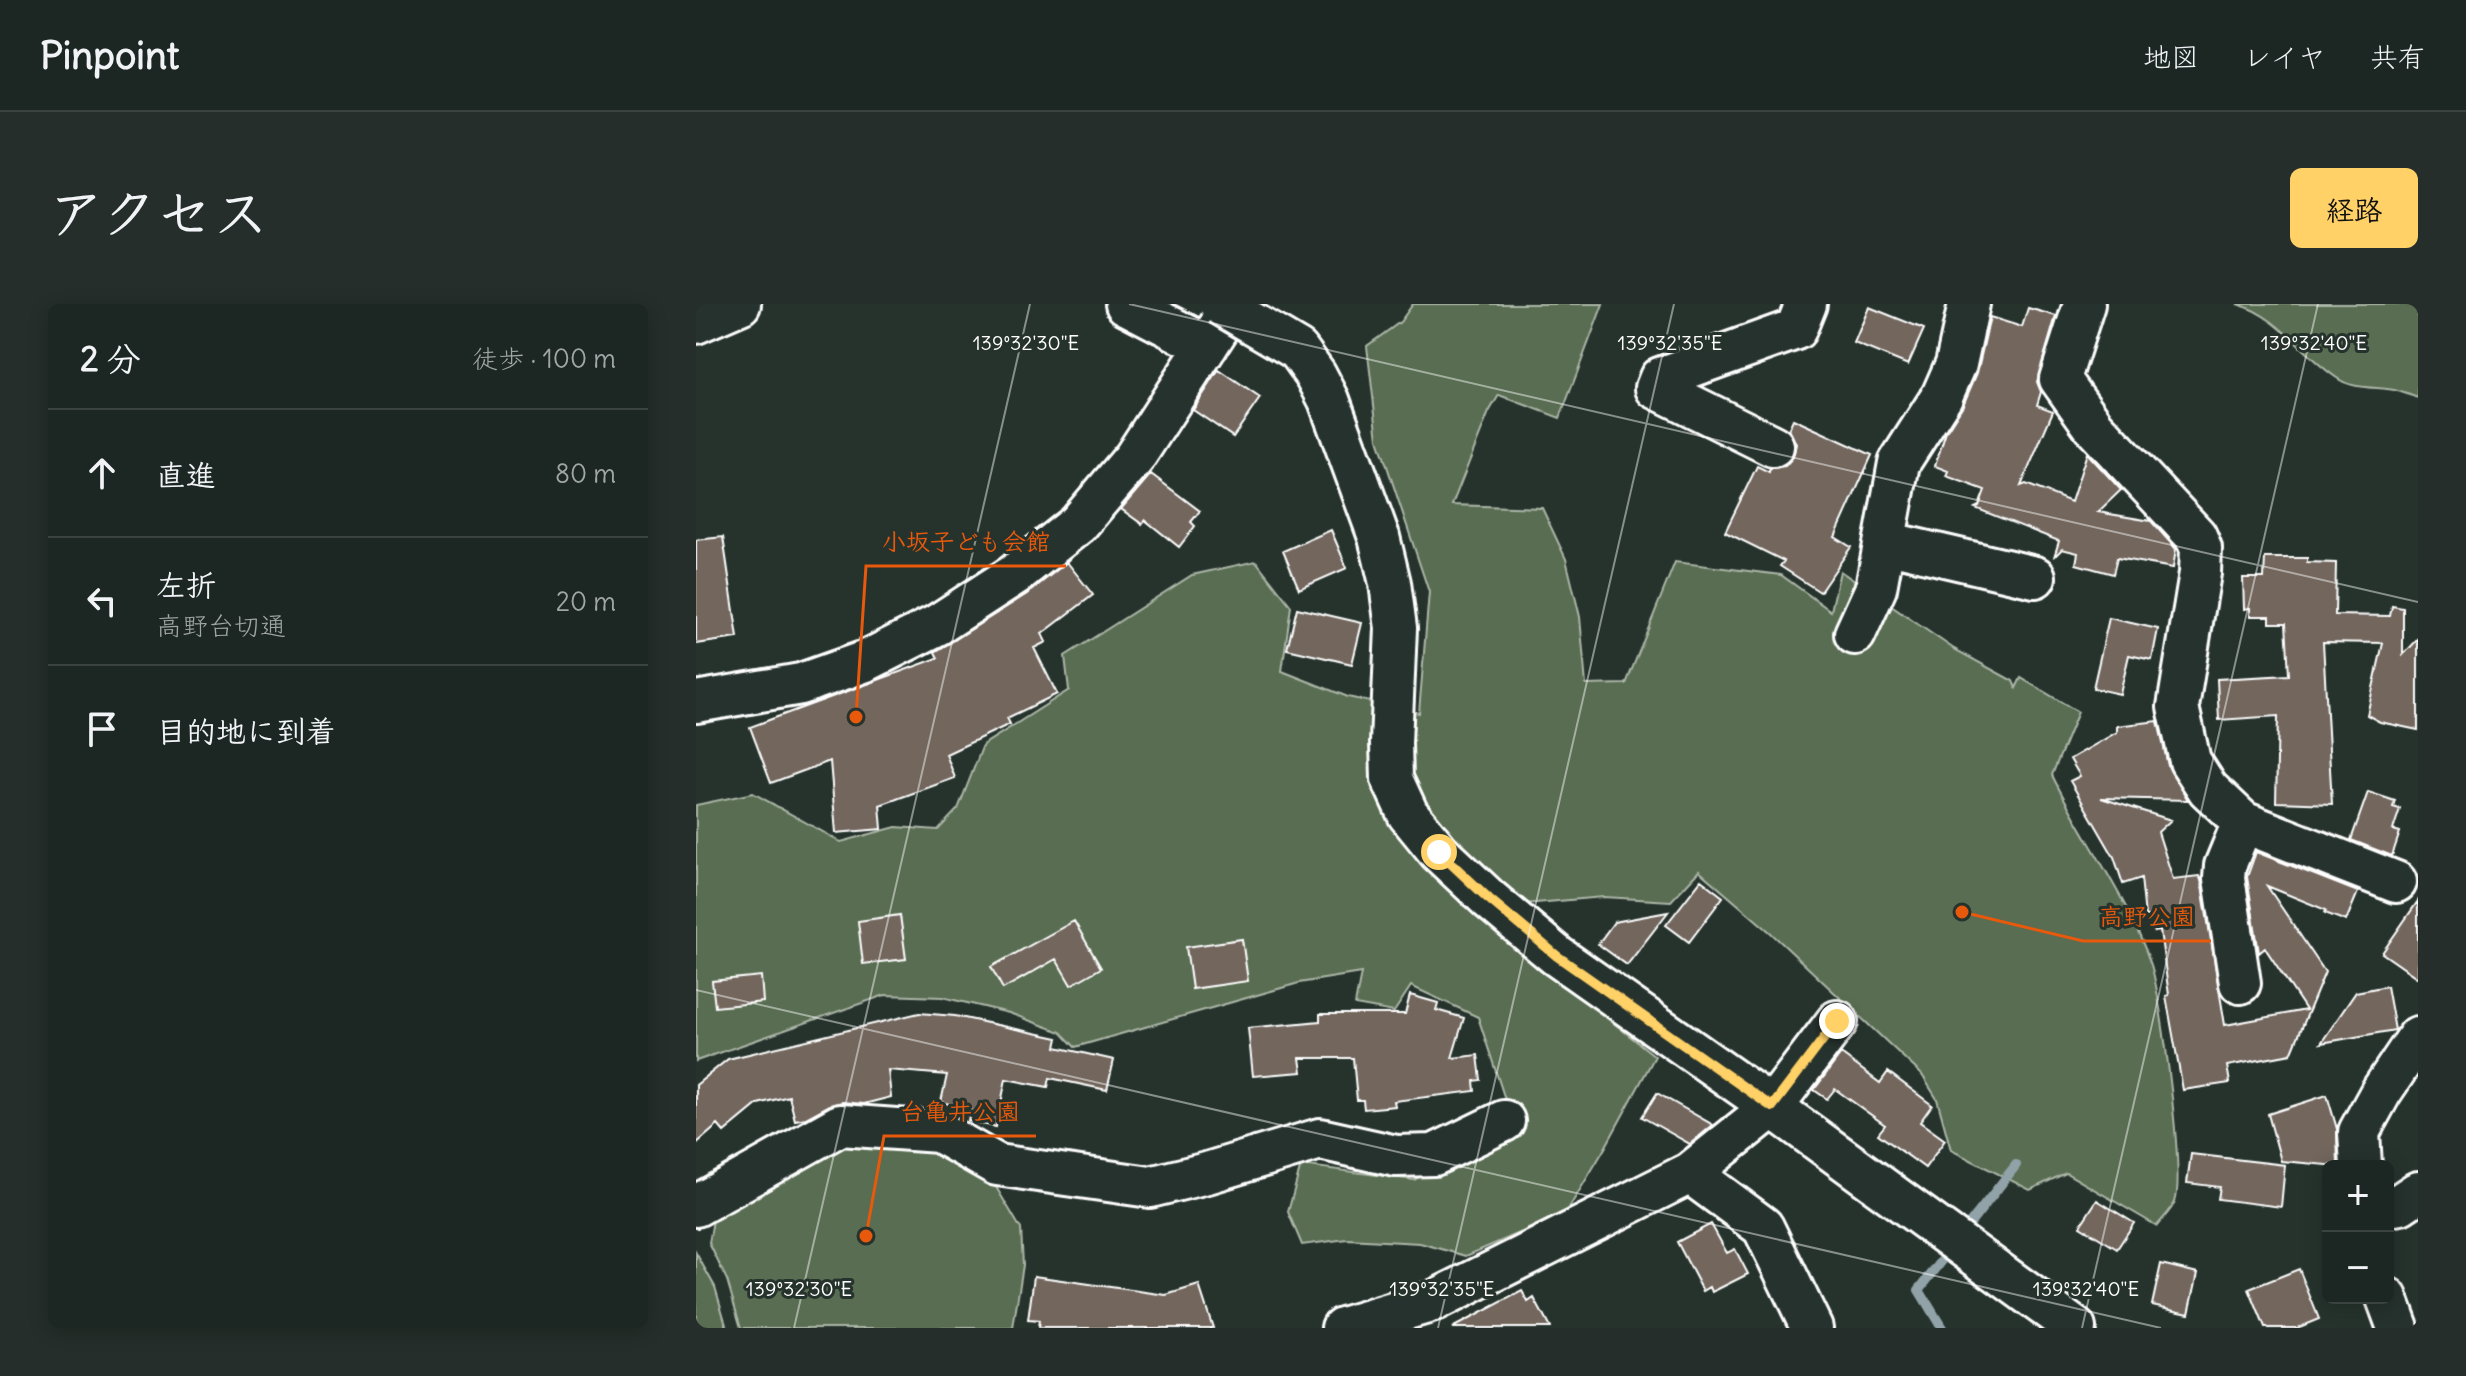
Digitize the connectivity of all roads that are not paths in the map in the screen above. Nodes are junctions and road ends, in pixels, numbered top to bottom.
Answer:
1 (740, 304) edge
2 (1126, 304) edge
3 (1220, 304) edge
4 (1234, 304) edge
5 (1806, 304) edge
6 (1969, 304) edge
7 (2084, 304) edge
8 (696, 323) edge
9 (1207, 346) junction
10 (1773, 446) dead end
11 (1885, 542) junction
12 (2035, 577) dead end
13 (1855, 634) dead end
14 (696, 702) edge
15 (2243, 822) junction
16 (2396, 882) dead end
17 (2240, 983) dead end
18 (1837, 1021) dead end
19 (2418, 1037) edge
20 (1772, 1107) junction
21 (1504, 1121) dead end
22 (2361, 1160) edge
23 (1690, 1173) junction
24 (2418, 1192) edge
25 (2394, 1205) edge
26 (696, 1206) edge
27 (2389, 1304) edge
28 (1342, 1328) edge
29 (1812, 1328) edge
30 (2075, 1328) edge
31 (2398, 1328) edge

1 - 8 street
2 - 9 street
3 - 20 street, bridge
4 - 9 street
5 - 10 street
6 - 11 street
7 - 15 street
9 - 14 street
11 - 12 street
11 - 13 street
15 - 16 street
15 - 17 street
18 - 20 street
19 - 22 street
20 - 23 street
20 - 30 street
21 - 26 street
23 - 28 street
23 - 29 street
24 - 25 street
27 - 31 street

